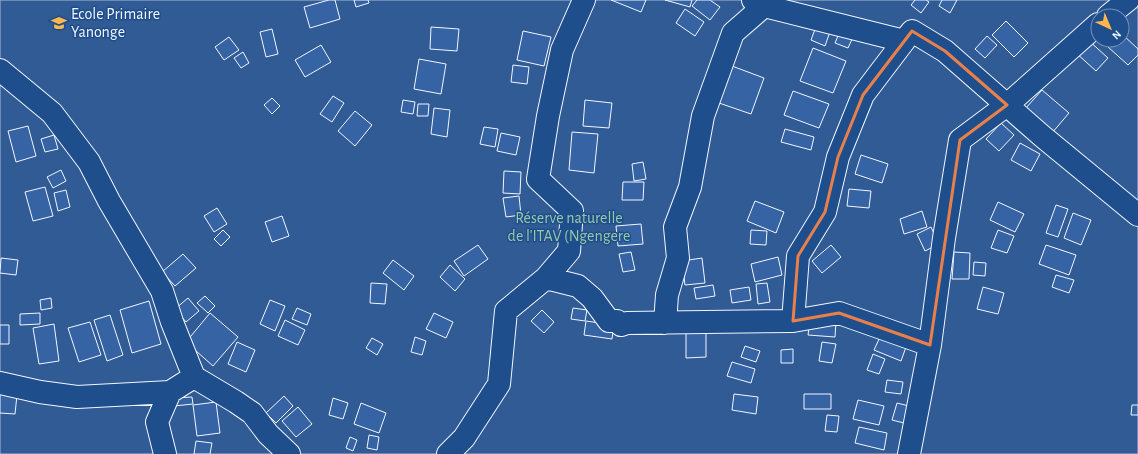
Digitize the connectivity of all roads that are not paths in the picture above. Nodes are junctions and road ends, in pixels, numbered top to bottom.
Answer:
1 (584, 0) edge
2 (1128, 0) edge
3 (759, 3) edge
4 (1118, 8) edge
5 (1090, 31) edge
6 (904, 41) junction
7 (0, 70) edge
8 (1007, 105) junction
9 (1138, 216) edge
10 (546, 278) junction
11 (793, 321) junction
12 (665, 323) junction
13 (930, 345) junction
14 (194, 377) junction
15 (0, 383) edge
16 (170, 392) junction
17 (165, 454) edge
18 (289, 454) edge
19 (448, 454) edge
20 (909, 454) edge

1 - 10 street
2 - 4 street
3 - 6 street
3 - 12 street
5 - 8 street
6 - 8 street
6 - 11 street
7 - 14 street
8 - 9 street
8 - 13 street
10 - 12 street
10 - 19 street
11 - 12 street
11 - 13 street
13 - 20 street
14 - 16 street
14 - 18 street
15 - 16 street
16 - 17 street

